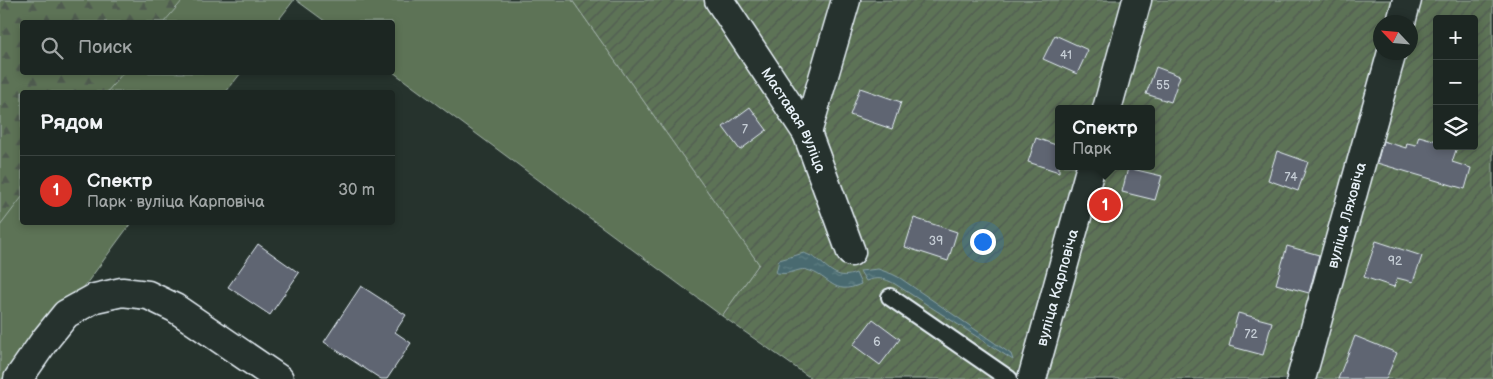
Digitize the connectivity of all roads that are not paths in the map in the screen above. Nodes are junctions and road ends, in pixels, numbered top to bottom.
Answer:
1 (719, 0) edge
2 (846, 0) edge
3 (1137, 0) edge
4 (1407, 0) edge
5 (1402, 15) edge
6 (1390, 60) edge
7 (1108, 105) edge
8 (807, 133) junction
9 (1090, 170) edge
10 (851, 252) dead end
11 (890, 297) dead end
12 (18, 379) edge
13 (279, 379) edge
14 (1008, 379) edge
15 (1032, 379) edge
16 (1301, 379) edge

1 - 8 street, Маставая вуліца
2 - 8 street
3 - 7 street
4 - 5 street
6 - 16 street, вуліца Ляховіча
8 - 10 street, Маставая вуліца
9 - 15 street, вуліца Карповіча
11 - 14 lane
12 - 13 street

